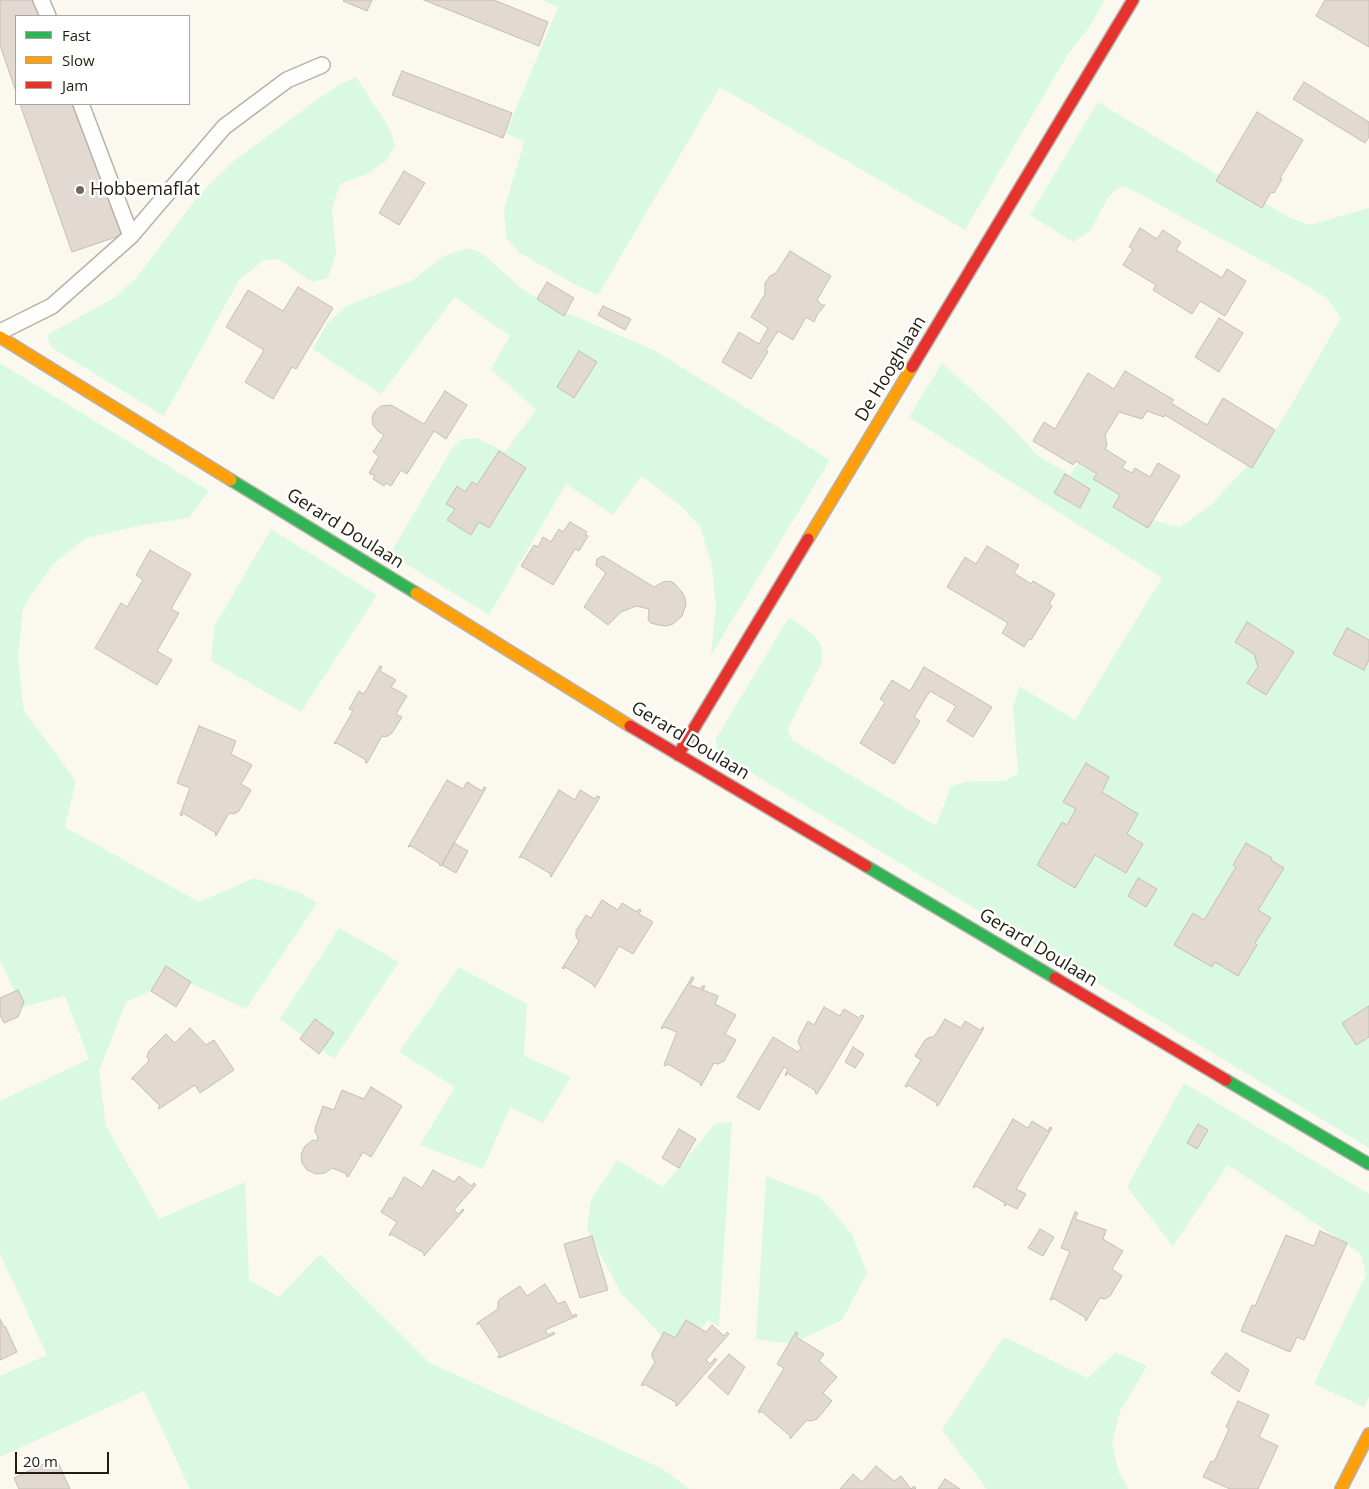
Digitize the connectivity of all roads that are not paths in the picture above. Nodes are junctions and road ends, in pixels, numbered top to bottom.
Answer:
1 (41, 0) edge
2 (1133, 0) edge
3 (48, 15) edge
4 (322, 65) dead end
5 (81, 105) edge
6 (131, 236) junction
7 (0, 332) edge
8 (0, 337) edge
9 (678, 755) junction
10 (1369, 1164) edge
11 (1369, 1434) edge
12 (1341, 1489) edge

1 - 3 lane
2 - 9 street, De Hooghlaan
4 - 6 lane
5 - 6 lane
6 - 7 lane
8 - 9 street, Gerard Doulaan
9 - 10 street, Gerard Doulaan
11 - 12 street

